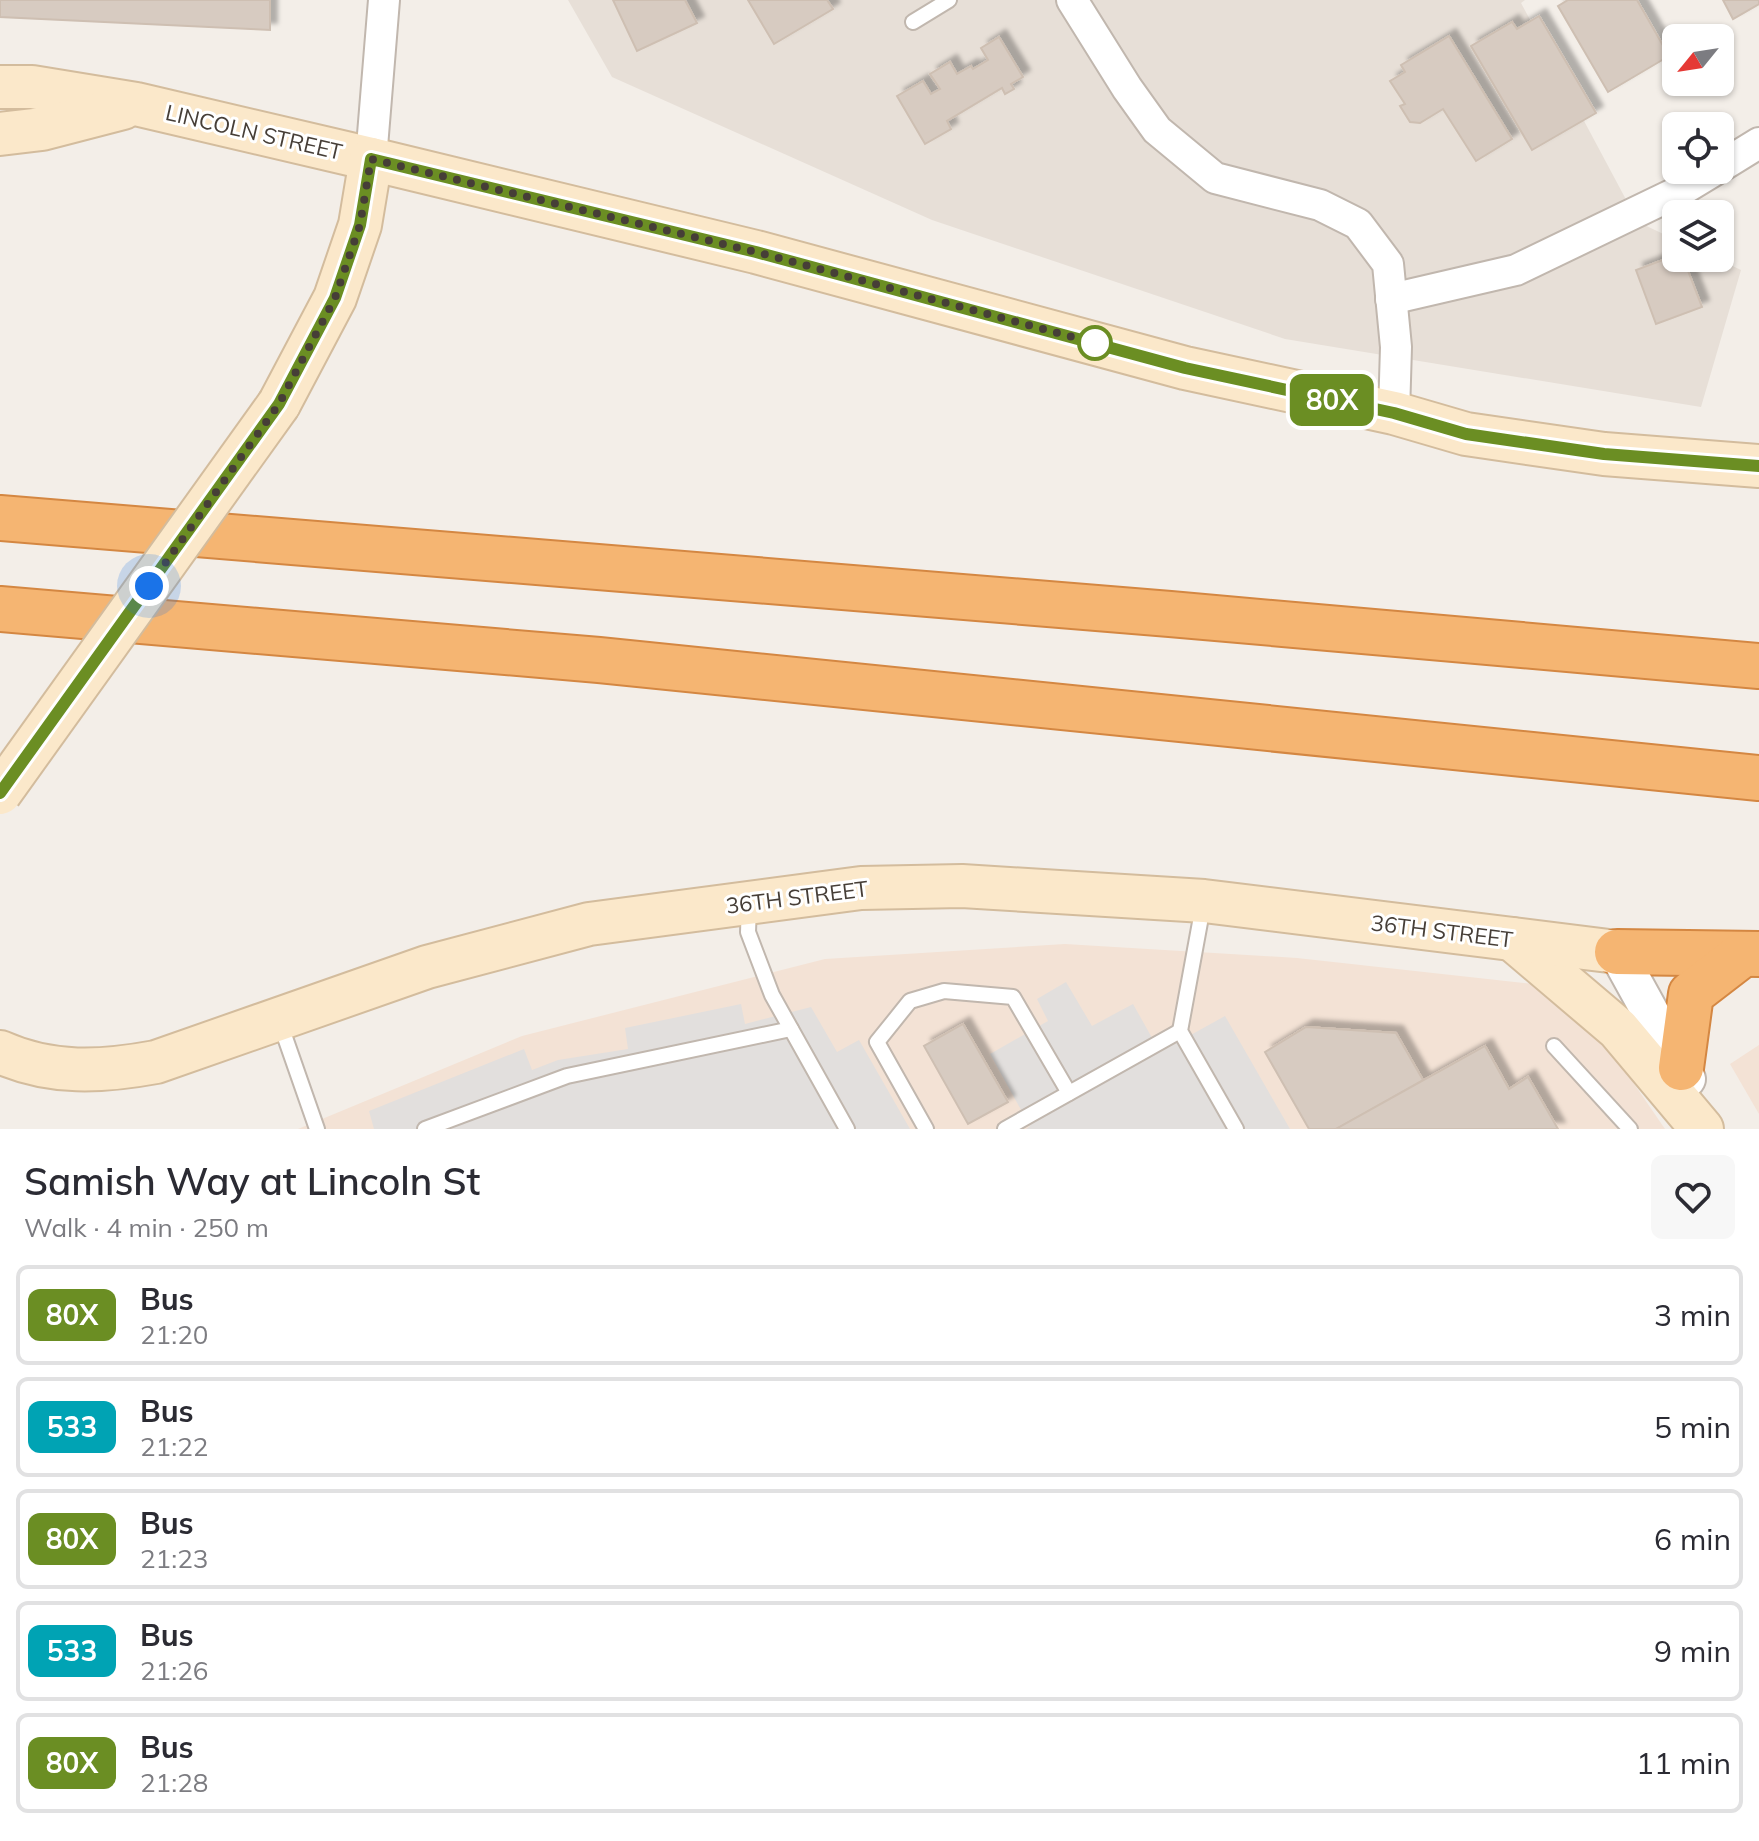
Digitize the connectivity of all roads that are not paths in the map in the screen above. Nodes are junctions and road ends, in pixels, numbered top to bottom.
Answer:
1 (384, 0) edge
2 (949, 0) edge
3 (1072, 0) edge
4 (913, 22) dead end
5 (0, 87) edge
6 (136, 104) junction
7 (0, 134) edge
8 (1759, 143) edge
9 (1734, 158) edge
10 (371, 159) junction
11 (1692, 184) edge
12 (1391, 299) junction
13 (1394, 413) junction
14 (1759, 466) edge
15 (0, 518) edge
16 (0, 609) edge
17 (1759, 666) edge
18 (1759, 778) edge
19 (0, 793) edge
20 (1204, 901) junction
21 (749, 902) junction
22 (1512, 939) junction
23 (1617, 952) junction
24 (1751, 954) edge
25 (279, 1019) junction
26 (791, 1029) junction
27 (1180, 1031) junction
28 (1554, 1046) dead end
29 (0, 1052) edge
30 (1681, 1068) junction
31 (1069, 1093) junction
32 (317, 1129) edge
33 (425, 1129) edge
34 (847, 1129) edge
35 (926, 1129) edge
36 (1005, 1129) edge
37 (1236, 1129) edge
38 (1630, 1129) edge
39 (1702, 1129) edge
40 (1715, 1129) edge

1 - 10 street
2 - 4 lane
3 - 12 street
5 - 6 main road, LINCOLN STREET
6 - 7 main road, LINCOLN STREET
6 - 10 main road, LINCOLN STREET
8 - 9 street
10 - 13 main road, LINCOLN STREET
10 - 19 main road, bridge
11 - 12 street
12 - 13 street
13 - 14 main road, LINCOLN STREET
15 - 17 highway
16 - 18 highway
20 - 21 main road, 36TH STREET
20 - 22 main road, 36TH STREET
20 - 27 lane
21 - 25 main road, 36TH STREET
21 - 26 lane
22 - 23 main road, 36TH STREET
22 - 39 main road
23 - 24 highway
23 - 30 street
24 - 30 highway
25 - 29 main road, 36TH STREET
25 - 32 lane
26 - 33 lane
26 - 34 lane
27 - 31 lane
27 - 37 lane
28 - 38 lane
30 - 40 street
31 - 35 lane
31 - 36 lane

